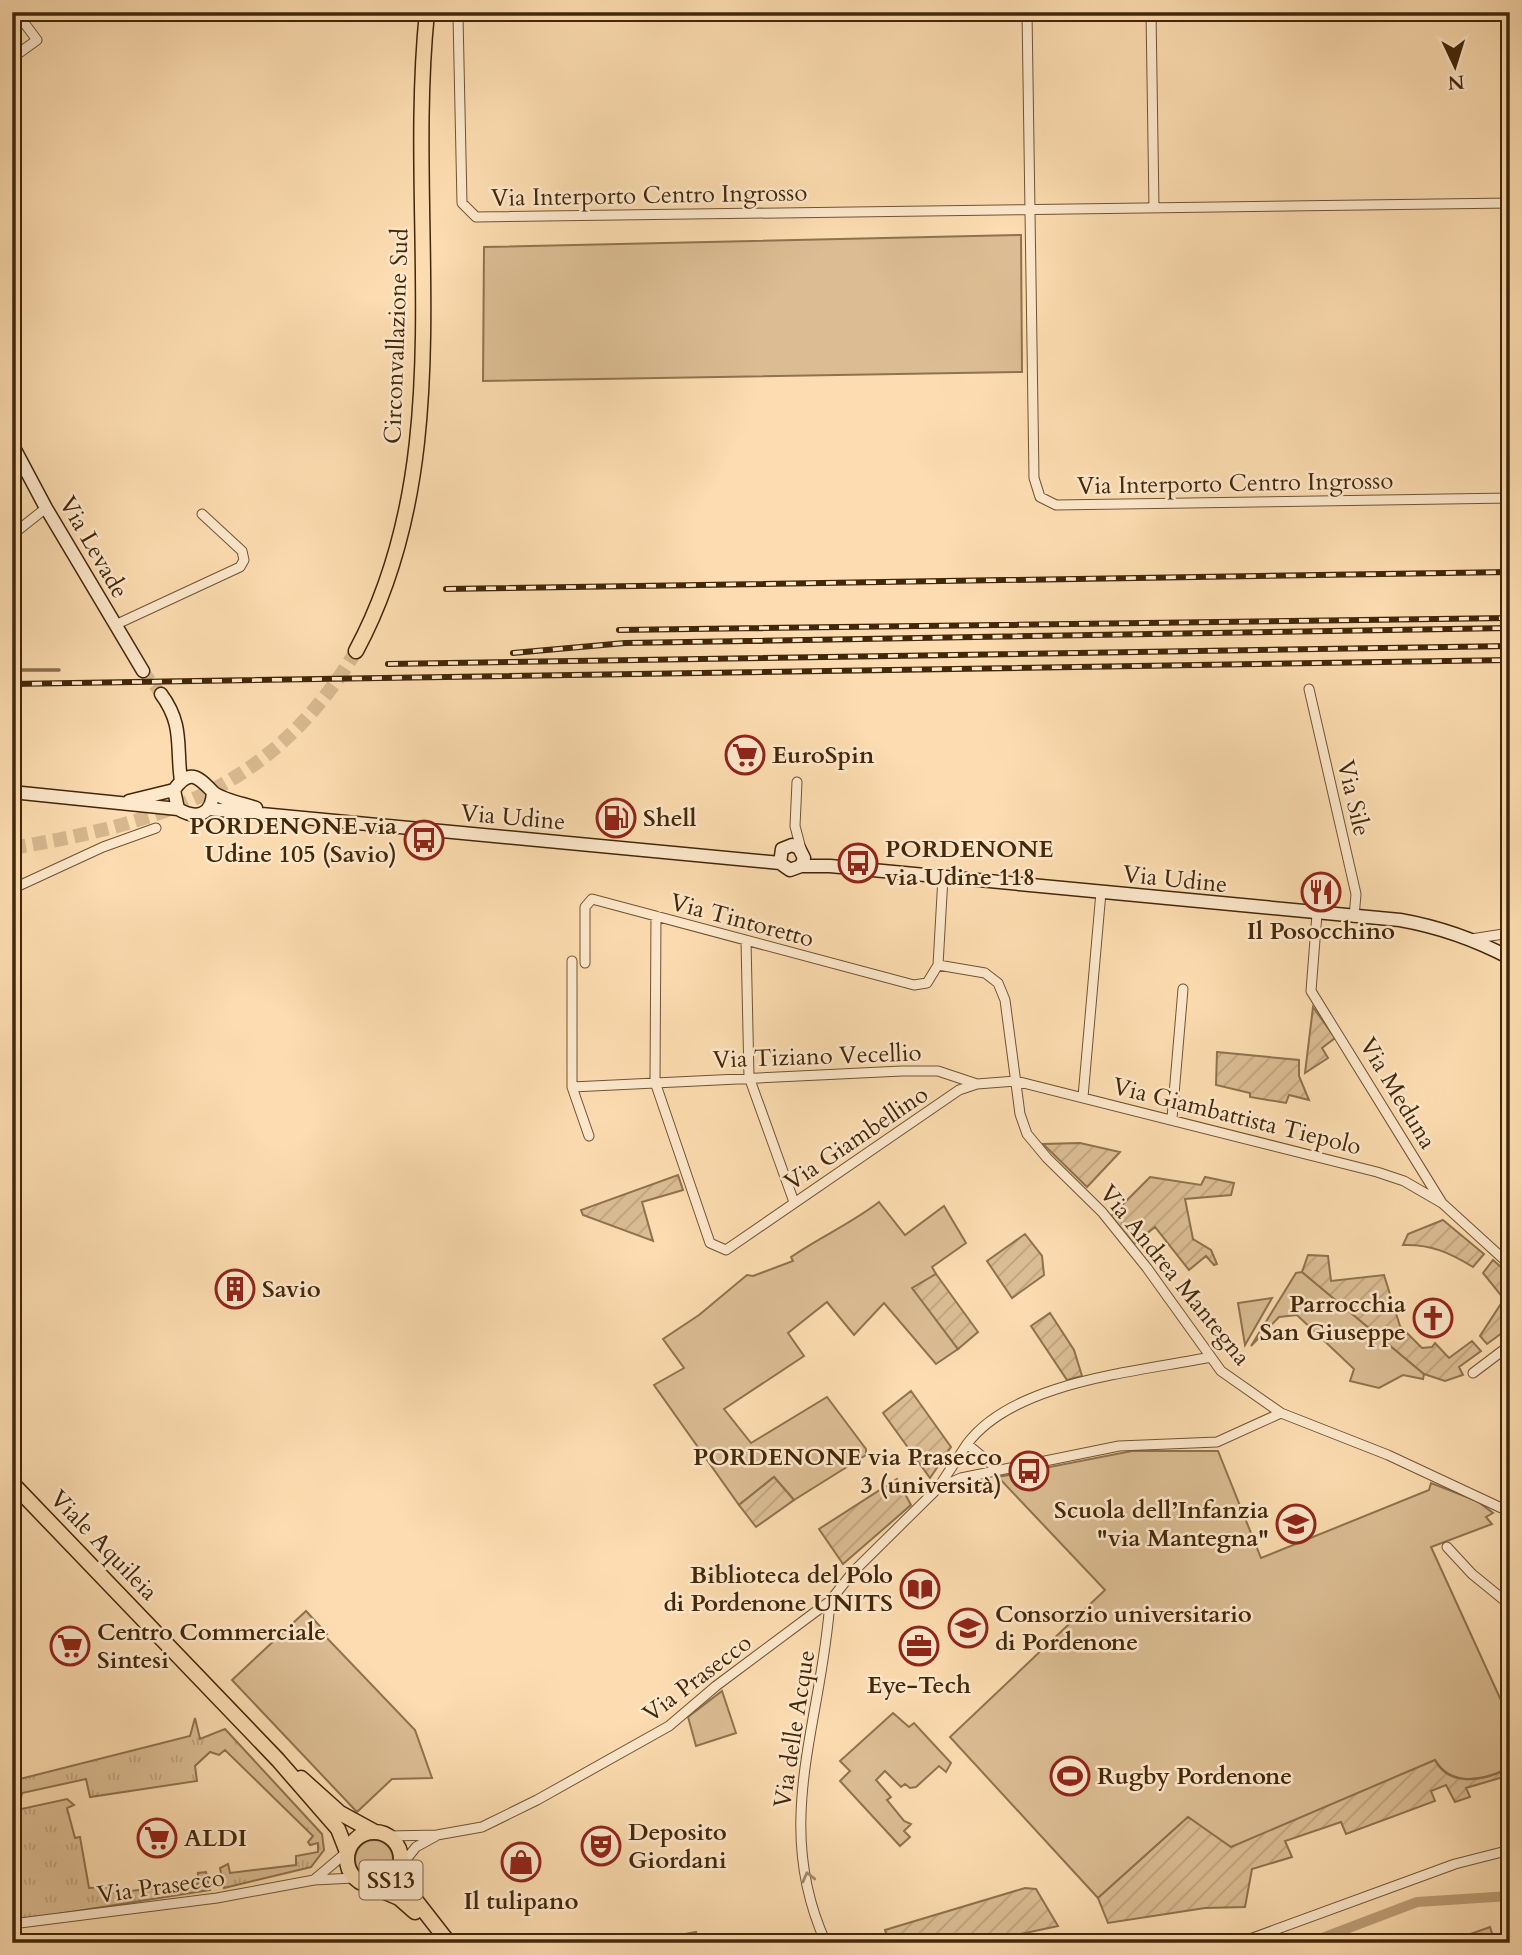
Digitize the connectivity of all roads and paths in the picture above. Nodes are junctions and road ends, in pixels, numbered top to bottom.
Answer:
1 (16, 12) edge
2 (427, 12) edge
3 (1027, 12) edge
4 (1151, 12) edge
5 (458, 16) dead end
6 (12, 58) edge
7 (1510, 203) edge
8 (1154, 208) junction
9 (1030, 210) junction
10 (12, 444) edge
11 (1510, 498) edge
12 (46, 508) junction
13 (202, 514) dead end
14 (12, 535) edge
15 (115, 625) junction
16 (356, 651) tunnel mouth
17 (143, 671) tunnel mouth
18 (1309, 689) dead end
19 (161, 694) tunnel mouth
20 (182, 782) junction
21 (797, 782) dead end
22 (12, 792) edge
23 (214, 792) junction
24 (118, 803) junction
25 (210, 808) junction
26 (178, 809) junction
27 (273, 814) junction
28 (795, 826) junction
29 (156, 828) dead end
30 (781, 855) junction
31 (802, 856) junction
32 (943, 877) junction
33 (12, 889) edge
34 (1101, 892) junction
35 (1317, 914) junction
36 (656, 916) junction
37 (1354, 917) junction
38 (1510, 933) edge
39 (1471, 939) junction
40 (746, 941) junction
41 (1510, 958) edge
42 (572, 961) dead end
43 (586, 963) dead end
44 (938, 965) junction
45 (1183, 989) dead end
46 (749, 1077) junction
47 (1016, 1081) junction
48 (655, 1082) junction
49 (977, 1084) junction
50 (572, 1087) junction
51 (1083, 1097) junction
52 (1172, 1118) junction
53 (589, 1136) dead end
54 (793, 1202) junction
55 (1442, 1203) junction
56 (1510, 1265) edge
57 (1510, 1345) edge
58 (1210, 1357) junction
59 (1473, 1373) dead end
60 (1281, 1413) junction
61 (967, 1444) junction
62 (997, 1469) junction
63 (12, 1483) edge
64 (938, 1489) junction
65 (1510, 1512) edge
66 (1447, 1547) dead end
67 (830, 1601) junction
68 (1510, 1605) edge
69 (278, 1760) junction
70 (373, 1831) junction
71 (437, 1835) junction
72 (389, 1836) junction
73 (1510, 1850) edge
74 (347, 1852) junction
75 (398, 1871) junction
76 (354, 1878) junction
77 (314, 1880) junction
78 (371, 1886) junction
79 (12, 1924) edge
80 (435, 1928) junction
81 (449, 1943) edge
82 (826, 1943) edge
83 (1239, 1943) edge

1 - 6 street
2 - 16 main road, Circonvallazione Sud
3 - 9 street, Via Interporto Centro Ingrosso
4 - 8 street
5 - 9 street, Via Interporto Centro Ingrosso
7 - 8 street, Via Interporto Centro Ingrosso
8 - 9 street, Via Interporto Centro Ingrosso
9 - 11 street, Via Interporto Centro Ingrosso
10 - 12 main road, Via Levade
12 - 14 street
12 - 15 main road, Via Levade
13 - 15 street
15 - 17 main road, Via Levade
18 - 37 street, Via Sile
19 - 20 main road
20 - 23 main road
20 - 24 main road
20 - 26 main road
21 - 28 street
22 - 24 main road
23 - 25 main road
23 - 27 main road
24 - 26 main road
25 - 26 main road
25 - 27 main road, Via Udine
27 - 30 main road, Via Udine
28 - 30 street
28 - 31 street
29 - 33 street
30 - 31 main road
30 - 31 main road
31 - 32 main road, Via Udine
32 - 34 main road, Via Udine
32 - 44 street
34 - 35 main road, Via Udine
34 - 51 street
35 - 37 main road, Via Udine
35 - 55 street, Via Meduna
36 - 40 street, Via Tintoretto
36 - 43 street, Via Tintoretto
36 - 48 street
37 - 39 main road, Via Udine
38 - 39 street
39 - 41 main road, Via Udine
40 - 44 street, Via Tintoretto
40 - 46 street
42 - 50 street
44 - 47 street, Via Andrea Mantegna
45 - 52 street
46 - 48 street, Via Tiziano Vecellio
46 - 49 street, Via Tiziano Vecellio
46 - 54 street
47 - 49 street, Via Giambellino
47 - 51 street, Via Giambattista Tiepolo
47 - 58 street, Via Andrea Mantegna
48 - 50 street, Via Tiziano Vecellio
48 - 54 street, Via Giambellino
49 - 54 street, Via Giambellino
50 - 53 street
51 - 52 street, Via Giambattista Tiepolo
52 - 55 street, Via Giambattista Tiepolo
55 - 56 street, Via Meduna
57 - 59 street
58 - 60 street, Via Andrea Mantegna
58 - 61 street, Via Prasecco
60 - 62 street, Via Prasecco
60 - 65 street, Via Andrea Mantegna
61 - 62 street
61 - 64 street, Via Prasecco
62 - 64 street, Via Prasecco
63 - 69 main road, Viale Aquileia / SS13
64 - 67 street, Via Prasecco
66 - 68 street
67 - 71 street, Via Prasecco
82 -> 67 street, Via delle Acque
69 - 70 main road, Viale Aquileia / SS13
69 - 74 main road, Viale Aquileia / SS13
70 - 72 main road, Viale Aquileia / SS13
70 - 74 main road, SS13
71 - 72 street, Via Prasecco
71 - 75 street, Via Prasecco
72 - 75 main road, SS13
73 - 83 street
74 - 76 main road, Viale Aquileia / SS13
74 - 77 street, Via Prasecco
75 - 78 main road, SS13
75 - 80 main road, SS13
76 - 77 street, Via Prasecco
76 - 78 main road, SS13
77 - 79 street, Via Prasecco
78 - 80 main road, SS13
80 - 81 main road, SS13

